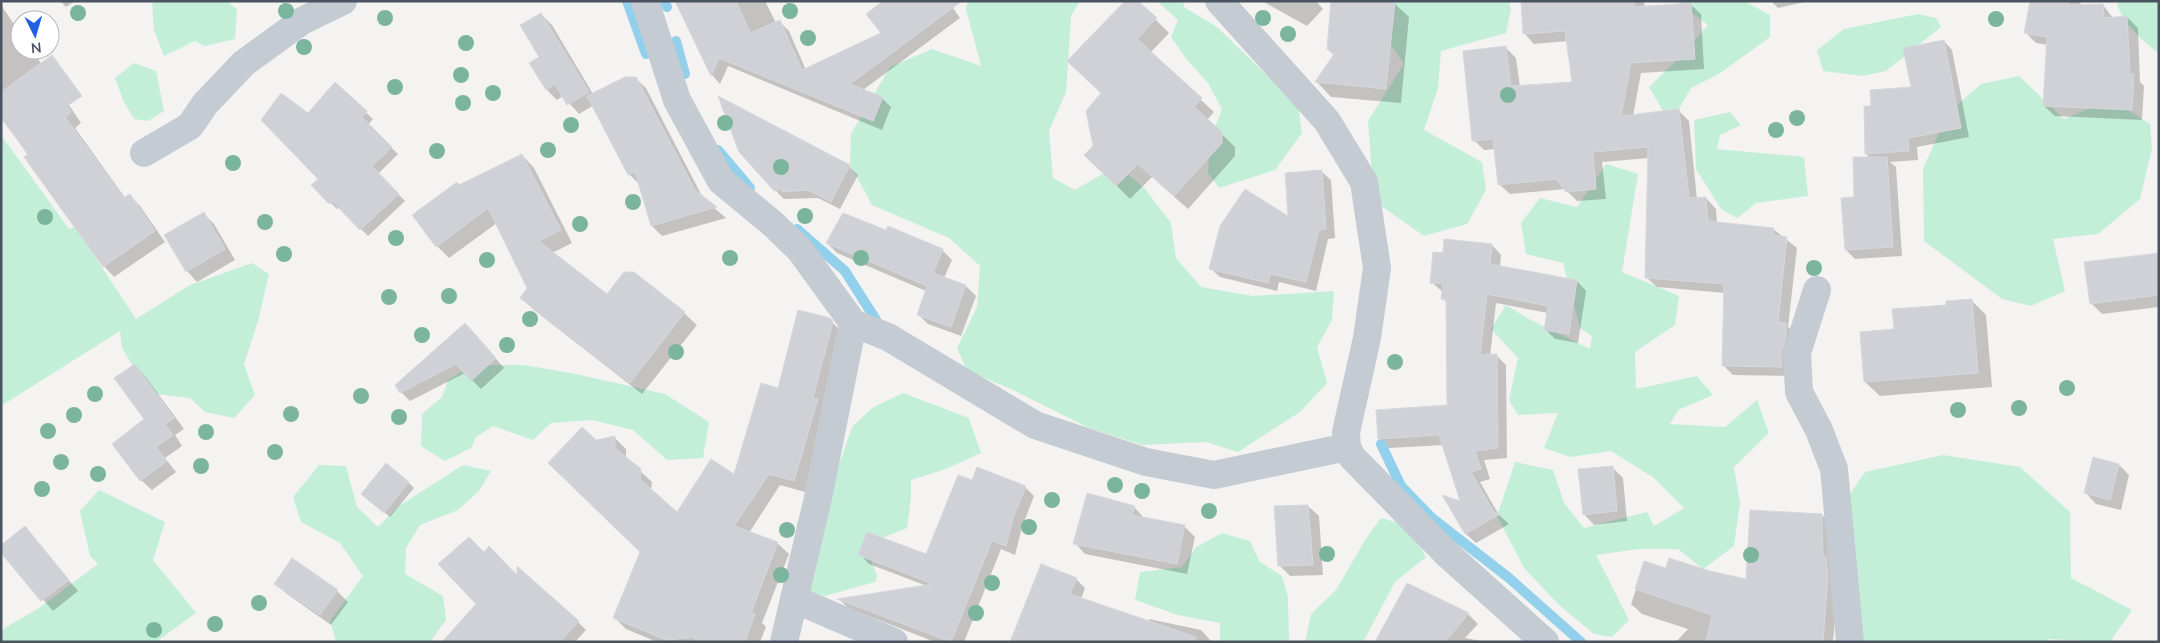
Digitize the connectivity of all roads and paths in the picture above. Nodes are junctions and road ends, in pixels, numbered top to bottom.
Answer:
1 (343, 1) edge
2 (645, 1) edge
3 (1219, 1) edge
4 (144, 153) dead end
5 (1817, 290) dead end
6 (853, 323) junction
7 (1347, 447) junction
8 (794, 599) junction
9 (784, 642) edge
10 (894, 642) edge
11 (1545, 642) edge
12 (1850, 642) edge

1 - 4 street
2 - 6 street
3 - 7 street
5 - 12 street
6 - 7 street
6 - 8 street
7 - 11 street
8 - 9 street
8 - 10 street

